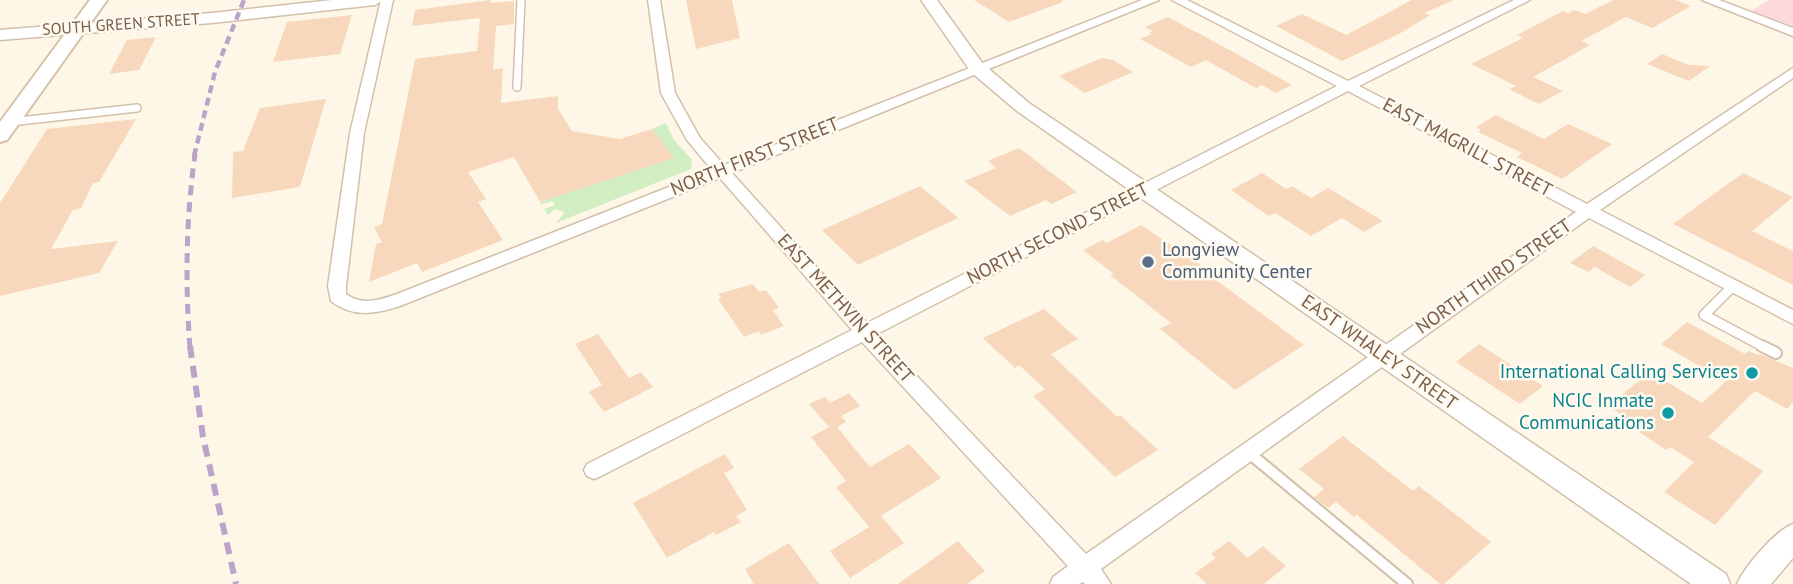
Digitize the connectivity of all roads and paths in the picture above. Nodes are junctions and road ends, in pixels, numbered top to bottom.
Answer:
1 (99, 0) edge
2 (375, 0) edge
3 (387, 0) edge
4 (521, 0) edge
5 (654, 0) edge
6 (929, 0) edge
7 (1153, 0) edge
8 (1178, 0) edge
9 (1524, 0) edge
10 (1708, 0) edge
11 (80, 27) junction
12 (1793, 32) edge
13 (0, 35) edge
14 (977, 68) junction
15 (1793, 72) edge
16 (1348, 86) junction
17 (517, 87) dead end
18 (137, 108) dead end
19 (5, 129) edge
20 (720, 171) junction
21 (1144, 191) junction
22 (1588, 211) junction
23 (1733, 286) junction
24 (1793, 318) edge
25 (865, 333) junction
26 (1776, 352) dead end
27 (1382, 356) junction
28 (1247, 451) junction
29 (594, 470) dead end
30 (1793, 537) edge
31 (1092, 576) edge
32 (1061, 584) edge
33 (1407, 584) edge
34 (1714, 584) edge
35 (1752, 584) edge

1 - 11 main road
2 - 11 street, SOUTH GREEN STREET
3 - 20 street, NORTH FIRST STREET
4 - 17 lane
5 - 20 street, EAST METHVIN STREET
6 - 14 street, EAST WHALEY STREET
7 - 14 street, NORTH FIRST STREET
8 - 16 street, EAST MAGRILL STREET
9 - 16 street, NORTH SECOND STREET
10 - 12 street
11 - 13 street, SOUTH GREEN STREET
11 - 19 main road
14 - 20 street, NORTH FIRST STREET
14 - 21 street, EAST WHALEY STREET
15 - 22 street, NORTH THIRD STREET
16 - 21 street, NORTH SECOND STREET
16 - 22 street, EAST MAGRILL STREET
18 - 19 lane
20 - 25 street, EAST METHVIN STREET
21 - 25 street, NORTH SECOND STREET
21 - 27 street, EAST WHALEY STREET
22 - 23 street, EAST MAGRILL STREET
22 - 27 street, NORTH THIRD STREET
23 - 24 street, EAST MAGRILL STREET
23 - 26 lane
25 - 29 street, NORTH SECOND STREET
25 - 31 street, EAST METHVIN STREET
27 - 28 street, NORTH THIRD STREET
27 - 34 street, EAST WHALEY STREET
28 - 31 street, NORTH THIRD STREET
28 - 33 lane
30 - 35 street
31 - 32 street, NORTH THIRD STREET

